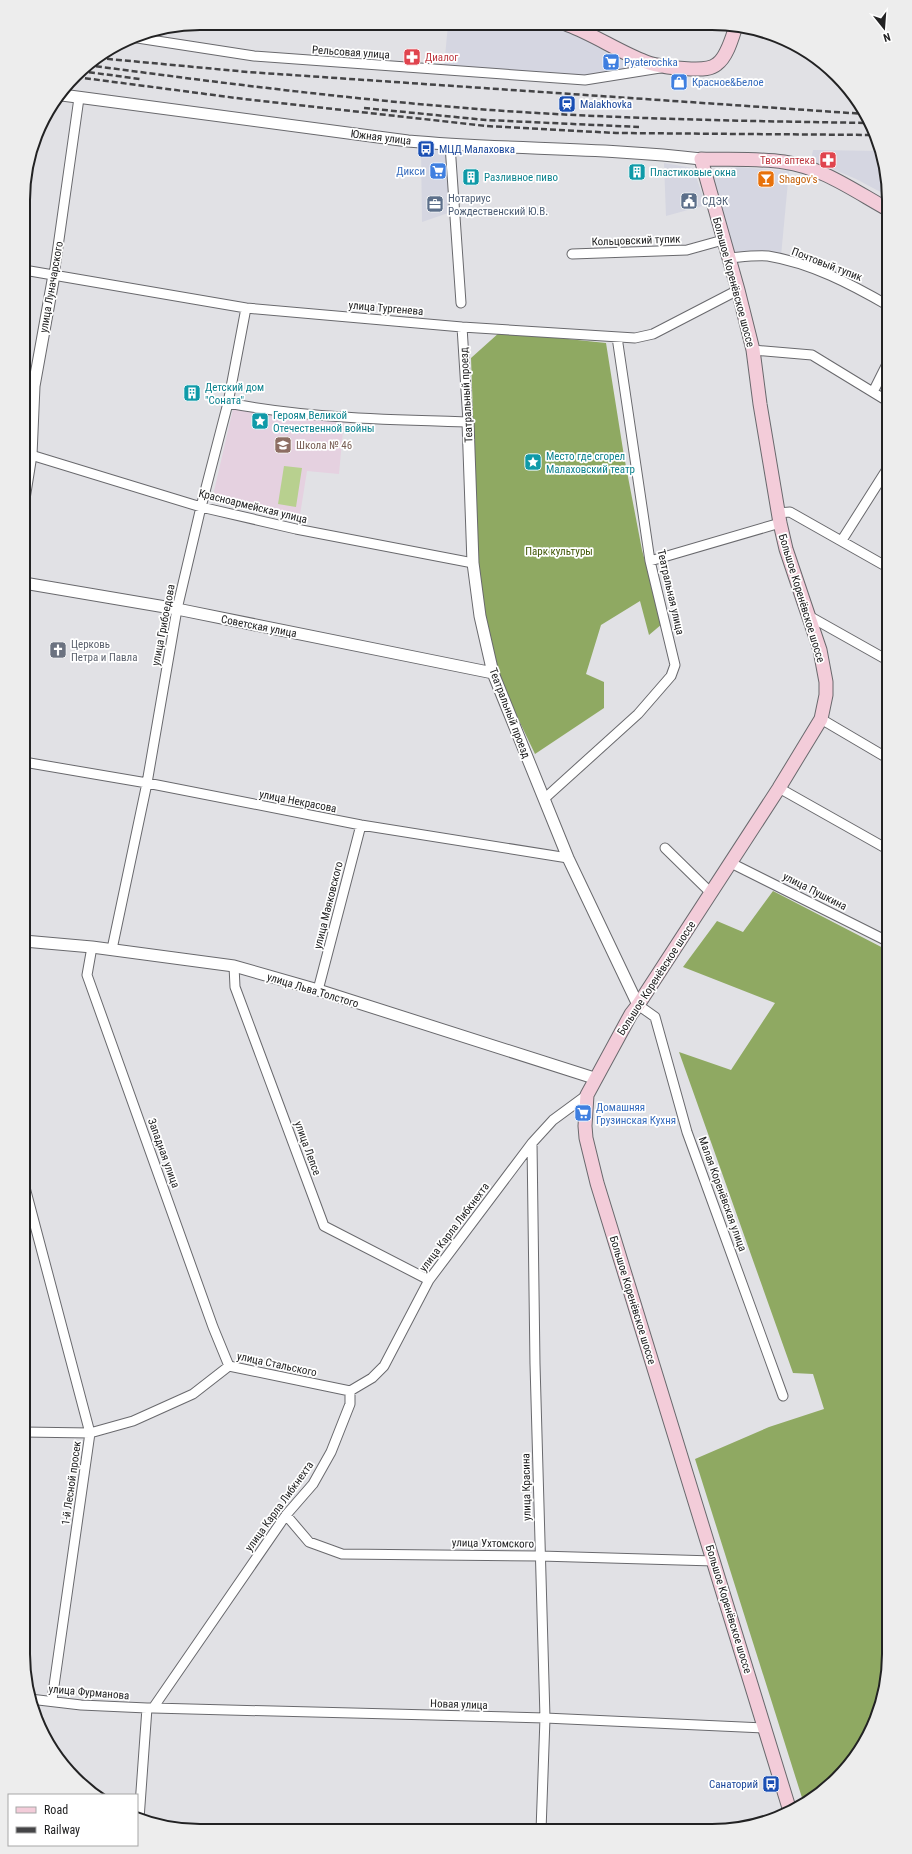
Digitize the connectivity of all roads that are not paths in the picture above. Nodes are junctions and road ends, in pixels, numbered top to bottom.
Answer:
1 (580, 30) edge
2 (734, 31) edge
3 (145, 39) edge
4 (665, 67) junction
5 (66, 96) edge
6 (79, 98) junction
7 (450, 144) junction
8 (701, 159) junction
9 (882, 206) edge
10 (723, 240) junction
11 (572, 254) dead end
12 (728, 258) junction
13 (30, 271) edge
14 (54, 275) junction
15 (738, 290) junction
16 (882, 302) edge
17 (461, 303) dead end
18 (246, 308) junction
19 (462, 327) junction
20 (618, 337) junction
21 (753, 350) junction
22 (882, 374) edge
23 (873, 392) junction
24 (882, 398) edge
25 (228, 403) junction
26 (468, 422) junction
27 (31, 455) junction
28 (30, 461) edge
29 (882, 484) edge
30 (201, 507) junction
31 (779, 518) junction
32 (842, 540) junction
33 (650, 561) junction
34 (473, 563) junction
35 (882, 564) edge
36 (30, 584) edge
37 (177, 609) junction
38 (809, 616) junction
39 (882, 657) edge
40 (493, 673) junction
41 (821, 719) junction
42 (882, 754) edge
43 (30, 763) edge
44 (147, 783) junction
45 (779, 788) junction
46 (544, 799) junction
47 (361, 825) junction
48 (882, 846) edge
49 (665, 848) dead end
50 (568, 858) junction
51 (731, 863) junction
52 (710, 893) junction
53 (882, 938) edge
54 (30, 942) edge
55 (92, 947) junction
56 (112, 949) junction
57 (234, 966) junction
58 (318, 990) junction
59 (638, 1005) junction
60 (594, 1078) junction
61 (587, 1095) junction
62 (532, 1143) junction
63 (30, 1203) edge
64 (429, 1280) junction
65 (229, 1366) junction
66 (350, 1391) junction
67 (783, 1396) dead end
68 (30, 1432) edge
69 (90, 1433) junction
70 (286, 1515) junction
71 (540, 1556) junction
72 (714, 1561) junction
73 (36, 1699) edge
74 (52, 1700) junction
75 (150, 1708) junction
76 (545, 1718) junction
77 (764, 1728) junction
78 (788, 1805) edge
79 (140, 1813) edge
80 (541, 1824) edge

1 - 4 main road
2 - 4 main road
3 - 4 street, Рельсовая улица
5 - 6 street, Южная улица
6 - 7 street, Южная улица
6 - 14 street, улица Луначарского
7 - 8 street, Южная улица
7 - 17 street
8 - 9 main road
8 - 10 main road, Большое Коренёвское шоссе
10 - 11 street, Кольцовский тупик
10 - 12 main road, Большое Коренёвское шоссе
12 - 15 main road, Большое Коренёвское шоссе
12 - 16 street, Почтовый тупик
13 - 14 street, улица Тургенева
14 - 18 street, улица Тургенева
14 - 27 street, улица Луначарского
15 - 20 street, улица Тургенева
15 - 21 main road, Большое Коренёвское шоссе
18 - 19 street, улица Тургенева
18 - 25 street, улица Грибоедова
19 - 20 street, улица Тургенева
19 - 26 street, Театральный проезд
20 - 33 street, Театральная улица
21 - 23 street
21 - 31 main road, Большое Коренёвское шоссе
22 - 23 street
23 - 24 street
25 - 26 street
25 - 30 street, улица Грибоедова
26 - 34 street, Театральный проезд
27 - 28 street, улица Луначарского
27 - 30 street, Красноармейская улица
29 - 32 street
30 - 34 street, Красноармейская улица
30 - 37 street, улица Грибоедова
31 - 32 street
31 - 33 street
31 - 38 main road, Большое Коренёвское шоссе
32 - 35 street
33 - 46 street, Театральная улица
34 - 40 street, Театральный проезд
36 - 37 street, Советская улица
37 - 40 street, Советская улица
37 - 44 street, улица Грибоедова
38 - 39 street
38 - 41 main road, Большое Коренёвское шоссе
40 - 46 street, Театральный проезд
41 - 42 street
41 - 45 main road, Большое Коренёвское шоссе
43 - 44 street, улица Некрасова
44 - 47 street, улица Некрасова
44 - 56 street, улица Грибоедова
45 - 48 street
45 - 51 main road, Большое Коренёвское шоссе
46 - 50 street, Театральный проезд
47 - 50 street, улица Некрасова
47 - 58 street, улица Маяковского
49 - 52 street
50 - 59 street, Театральный проезд
51 - 52 main road, Большое Коренёвское шоссе
51 - 53 street, улица Пушкина
52 - 59 main road, Большое Коренёвское шоссе
54 - 55 street, улица Льва Толстого
55 - 56 street, улица Льва Толстого
55 - 65 street, Западная улица
56 - 57 street, улица Льва Толстого
57 - 58 street, улица Льва Толстого
57 - 64 street, улица Лепсе
58 - 60 street, улица Льва Толстого
59 - 60 main road, Большое Коренёвское шоссе
59 - 67 street, Малая Коренёвская улица
60 - 61 main road, Большое Коренёвское шоссе
61 - 62 street, улица Карла Либкнехта
61 - 72 main road, Большое Коренёвское шоссе
62 - 64 street, улица Карла Либкнехта
62 - 71 street, улица Красина
63 - 69 street, 1-й Лесной просек
64 - 66 street, улица Карла Либкнехта
65 - 66 street, улица Стальского
65 - 69 street, улица Стальского
66 - 70 street, улица Карла Либкнехта
68 - 69 street, улица Стальского
69 - 74 street, 1-й Лесной просек
70 - 71 street, улица Ухтомского
70 - 75 street, улица Карла Либкнехта
71 - 72 street, улица Ухтомского
71 - 76 street, улица Красина
72 - 77 main road, Большое Коренёвское шоссе
73 - 74 street, улица Фурманова
74 - 75 street, улица Фурманова
75 - 76 street, Новая улица
75 - 79 street
76 - 77 street, Новая улица
76 - 80 street, улица Красина
77 - 78 main road, Большое Коренёвское шоссе

